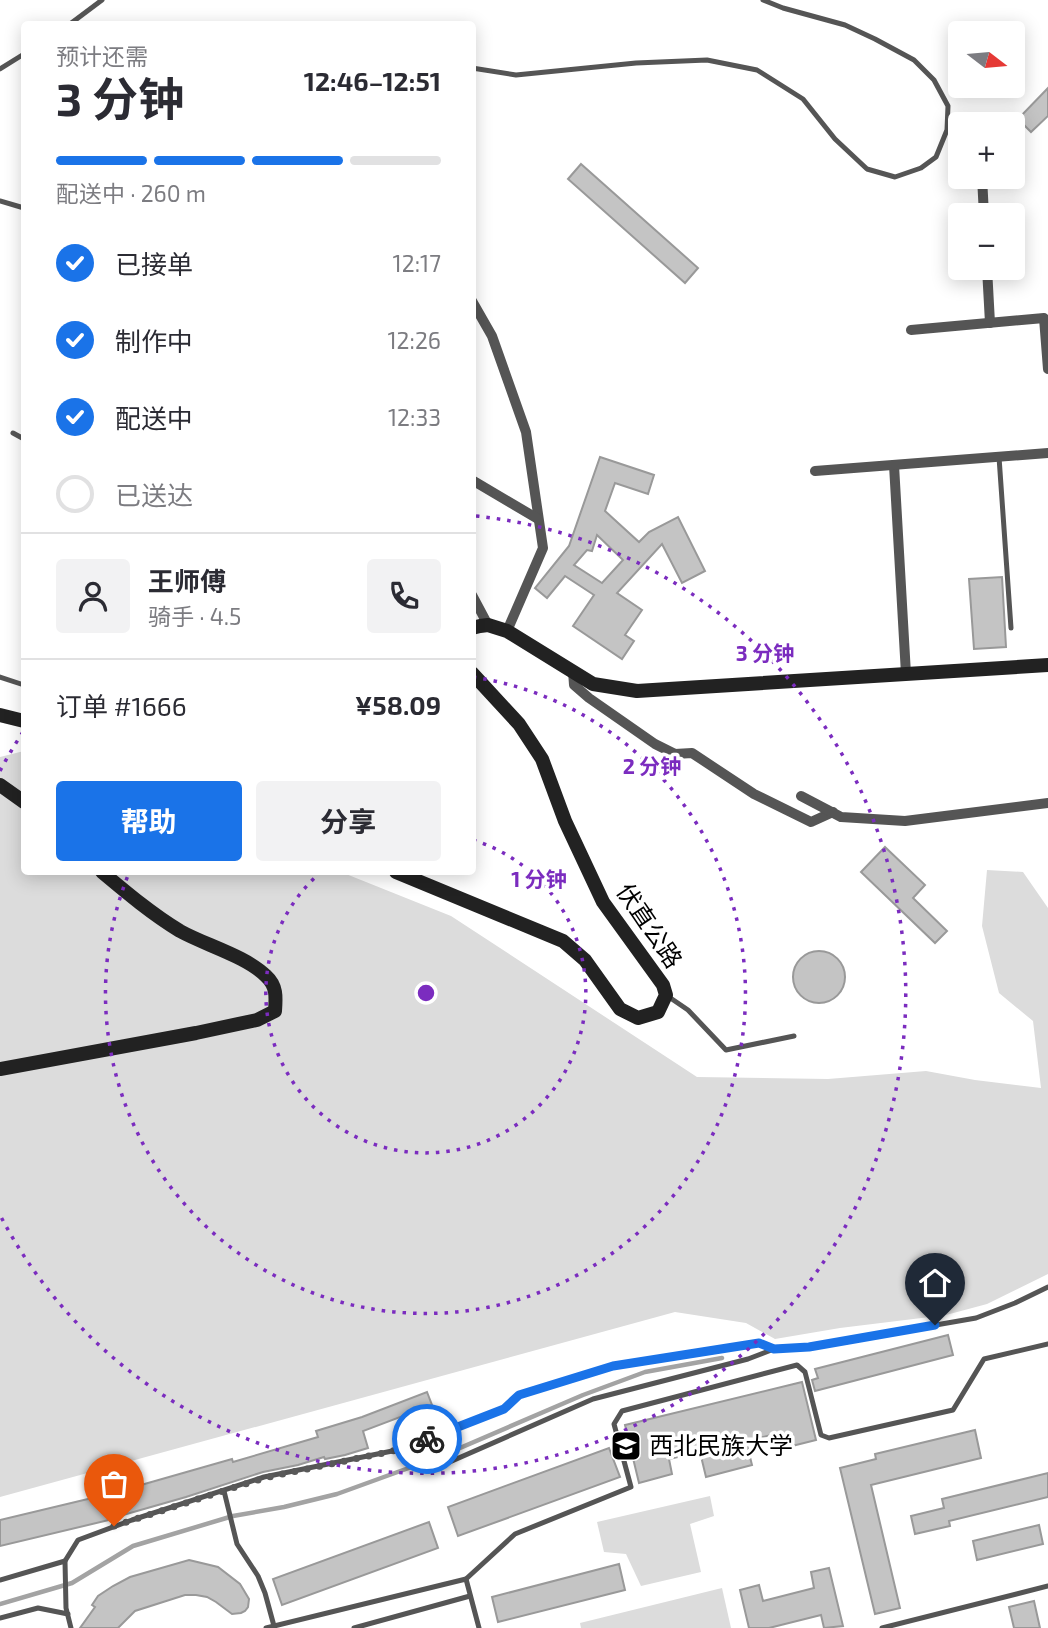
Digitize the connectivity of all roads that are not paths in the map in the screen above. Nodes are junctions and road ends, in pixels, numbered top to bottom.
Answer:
1 (102, 0) edge
2 (763, 0) edge
3 (74, 21) edge
4 (21, 56) edge
5 (0, 69) edge
6 (476, 69) edge
7 (0, 201) edge
8 (21, 207) edge
9 (987, 280) edge
10 (476, 308) edge
11 (1046, 318) edge
12 (989, 323) junction
13 (911, 330) dead end
14 (1048, 369) edge
15 (13, 433) dead end
16 (21, 437) edge
17 (1048, 453) edge
18 (999, 457) junction
19 (894, 465) junction
20 (815, 471) dead end
21 (476, 482) edge
22 (538, 519) junction
23 (476, 604) edge
24 (488, 625) junction
25 (476, 627) edge
26 (1011, 628) dead end
27 (507, 631) junction
28 (1048, 665) edge
29 (573, 671) junction
30 (906, 674) junction
31 (0, 677) edge
32 (476, 677) edge
33 (21, 684) edge
34 (0, 716) edge
35 (21, 720) edge
36 (0, 785) edge
37 (801, 796) dead end
38 (21, 800) edge
39 (1048, 803) edge
40 (833, 812) junction
41 (106, 875) edge
42 (404, 875) edge
43 (666, 995) junction
44 (794, 1036) dead end
45 (0, 1069) edge
46 (1048, 1287) edge
47 (1048, 1344) edge
48 (774, 1349) junction
49 (429, 1471) dead end
50 (224, 1491) junction
51 (65, 1561) junction
52 (466, 1579) junction
53 (0, 1580) edge
54 (1048, 1586) edge
55 (470, 1596) junction
56 (67, 1611) junction
57 (0, 1618) edge
58 (274, 1626) junction
59 (71, 1628) edge
60 (266, 1628) edge
61 (354, 1628) edge
62 (479, 1628) edge
63 (882, 1628) edge

1 - 3 lane
2 - 6 lane
4 - 5 lane
7 - 8 lane
9 - 12 street
10 - 22 street
11 - 12 street
11 - 14 street
12 - 13 street
15 - 16 lane
17 - 18 street
18 - 19 street
18 - 26 lane
19 - 20 street
19 - 30 street
21 - 22 street
22 - 27 street
23 - 24 street
24 - 25 main road
24 - 27 main road
27 - 29 main road
28 - 30 main road
29 - 30 main road
29 - 40 street
31 - 33 lane
32 - 43 main road, 伏直公路
34 - 35 main road
36 - 38 main road
37 - 40 street
39 - 40 street
41 - 45 main road
42 - 43 main road, 伏直公路
43 - 44 lane
46 - 48 lane
47 - 52 lane
48 - 49 lane
48 - 50 lane
50 - 51 lane
50 - 58 lane
51 - 53 lane
51 - 56 lane
52 - 55 lane
52 - 58 lane
54 - 63 lane
55 - 61 lane
55 - 62 lane
56 - 57 lane
56 - 59 lane
58 - 60 lane

